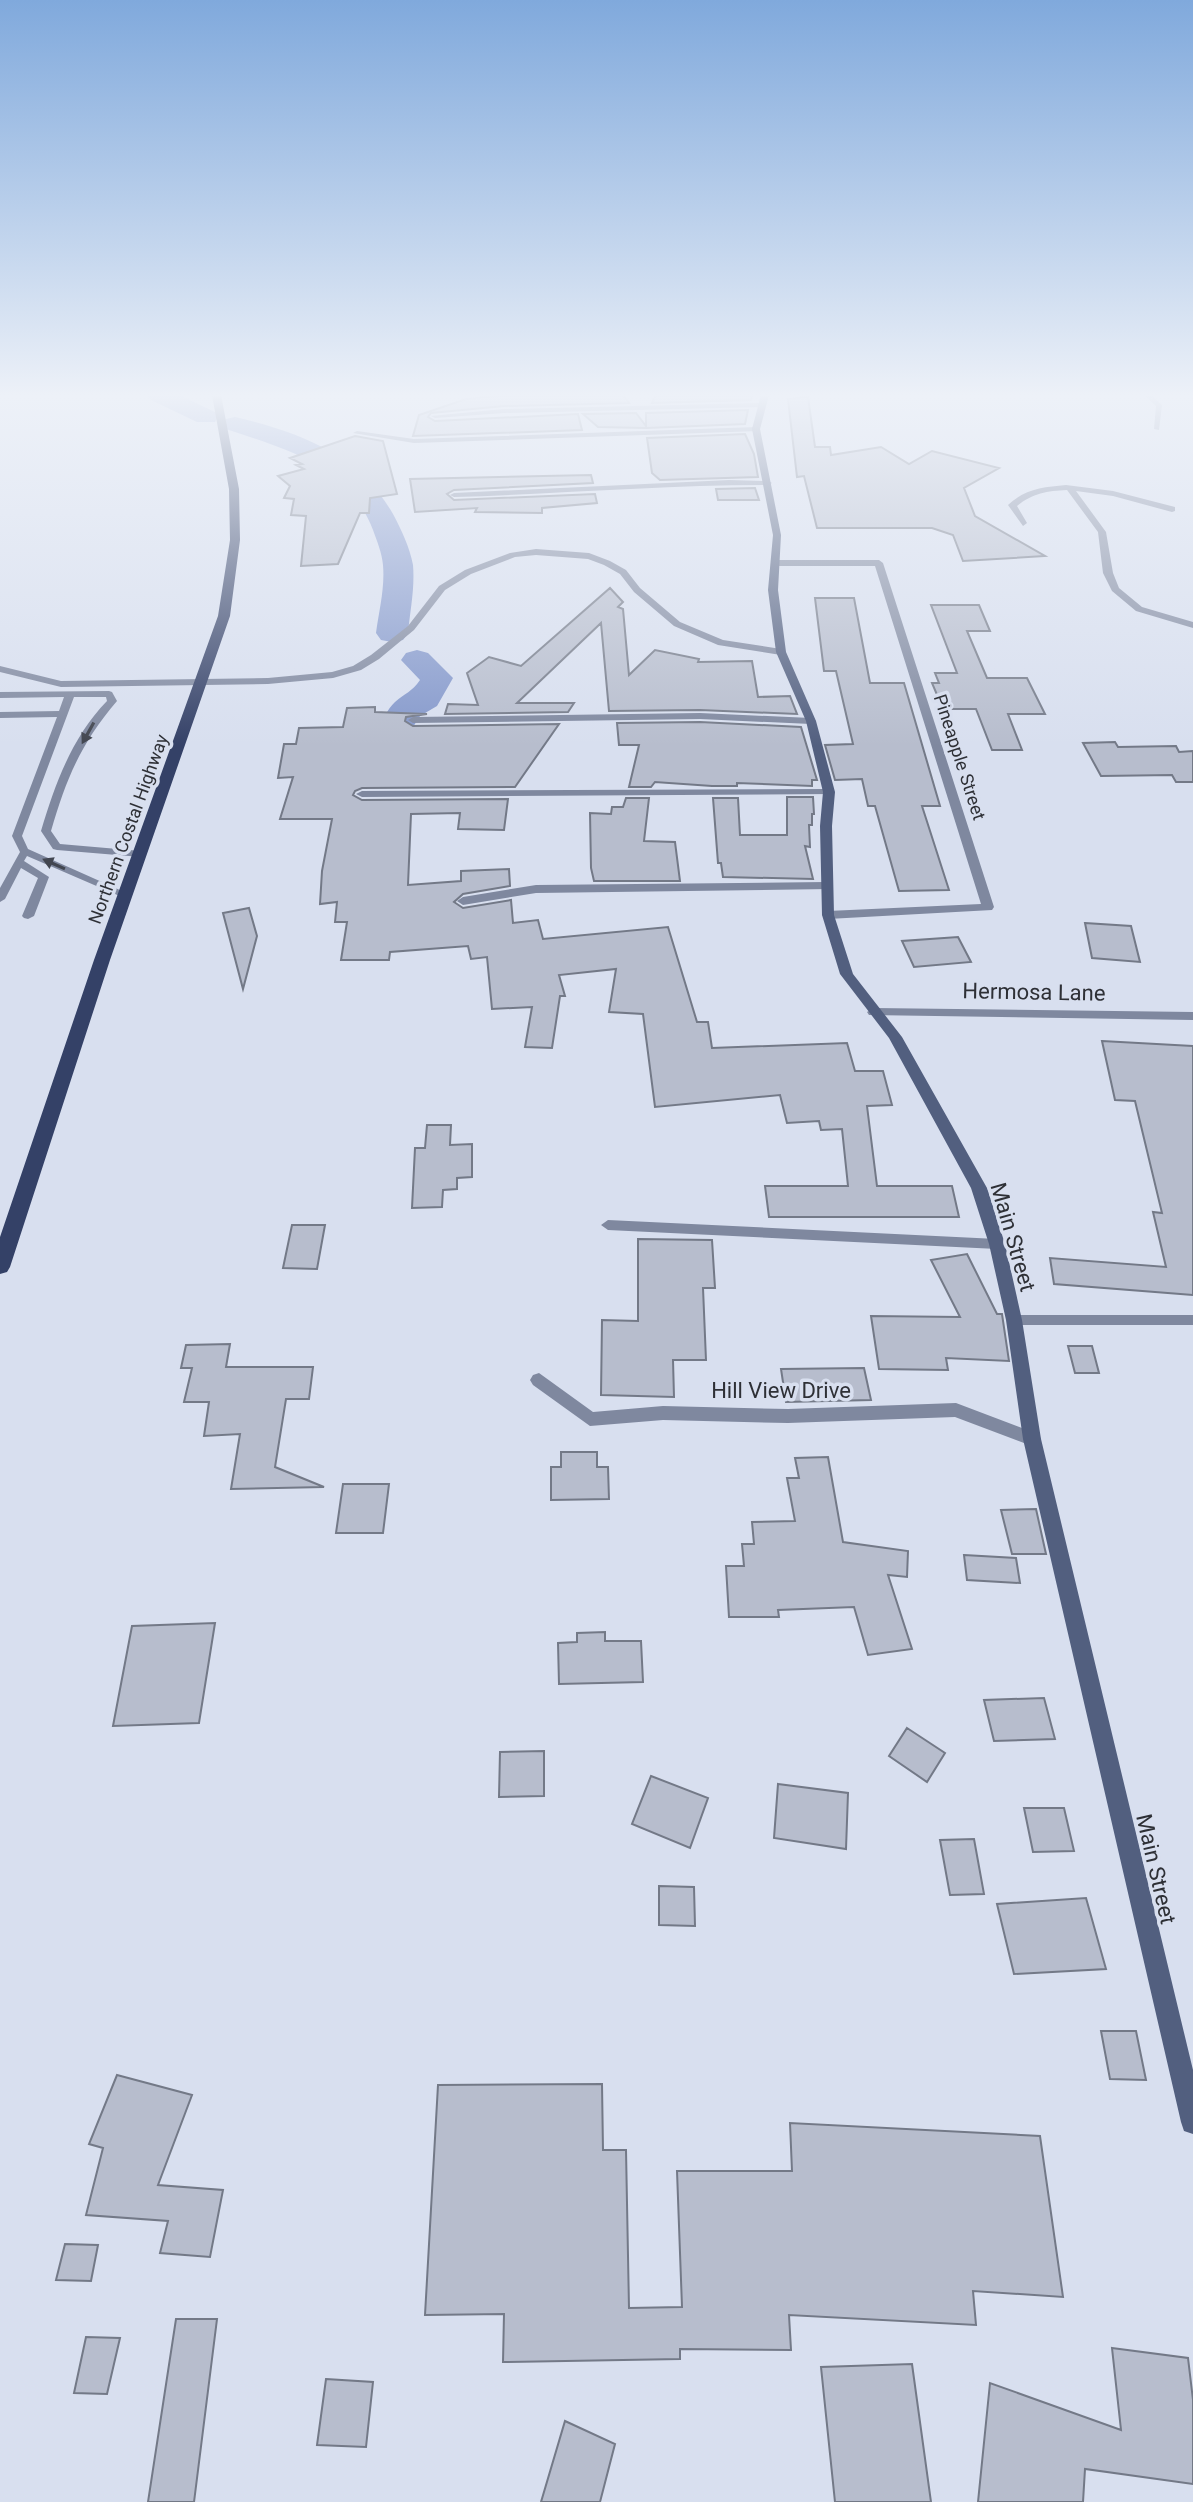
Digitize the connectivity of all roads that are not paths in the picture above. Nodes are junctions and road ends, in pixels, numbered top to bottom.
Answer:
1 (234, 512) edge
2 (773, 512) edge
3 (1016, 512) edge
4 (1087, 512) edge
5 (1023, 523) dead end
6 (776, 563) junction
7 (1193, 625) edge
8 (781, 652) junction
9 (0, 669) edge
10 (202, 682) junction
11 (70, 694) junction
12 (0, 695) edge
13 (62, 714) junction
14 (0, 715) edge
15 (413, 720) dead end
16 (811, 721) junction
17 (829, 792) junction
18 (362, 794) dead end
19 (24, 851) junction
20 (141, 854) junction
21 (18, 862) junction
22 (826, 886) junction
23 (126, 895) junction
24 (0, 899) edge
25 (463, 901) dead end
26 (828, 915) junction
27 (28, 916) dead end
28 (874, 1012) junction
29 (1193, 1016) edge
30 (608, 1225) dead end
31 (997, 1244) junction
32 (0, 1267) edge
33 (1014, 1320) junction
34 (1193, 1320) edge
35 (539, 1380) dead end
36 (1032, 1439) junction
37 (1193, 2122) edge

1 - 10 main road, Northern Costal Highway
2 - 6 street, Main Street
3 - 5 street
4 - 7 street
6 - 8 street, Main Street
6 - 26 street, Pineapple Street
8 - 10 street
8 - 16 street, Main Street
9 - 10 street
10 - 20 main road, Northern Costal Highway
11 - 12 lane
11 - 13 lane
11 -> 20 lane
13 - 14 lane
13 - 19 lane
15 - 16 street
16 - 17 street, Main Street
17 - 18 street
17 - 22 street, Main Street
19 - 21 lane
23 -> 19 lane
20 - 23 main road, Northern Costal Highway
21 - 24 lane
21 - 27 lane
22 - 25 street
22 - 26 street, Main Street
23 - 32 main road, Northern Costal Highway
26 - 28 street, Main Street
28 - 29 street, Hermosa Lane
28 - 31 street, Main Street
30 - 31 lane
31 - 33 street, Main Street
33 - 34 lane
33 - 36 street, Main Street
35 - 36 street, Hill View Drive
36 - 37 street, Main Street

